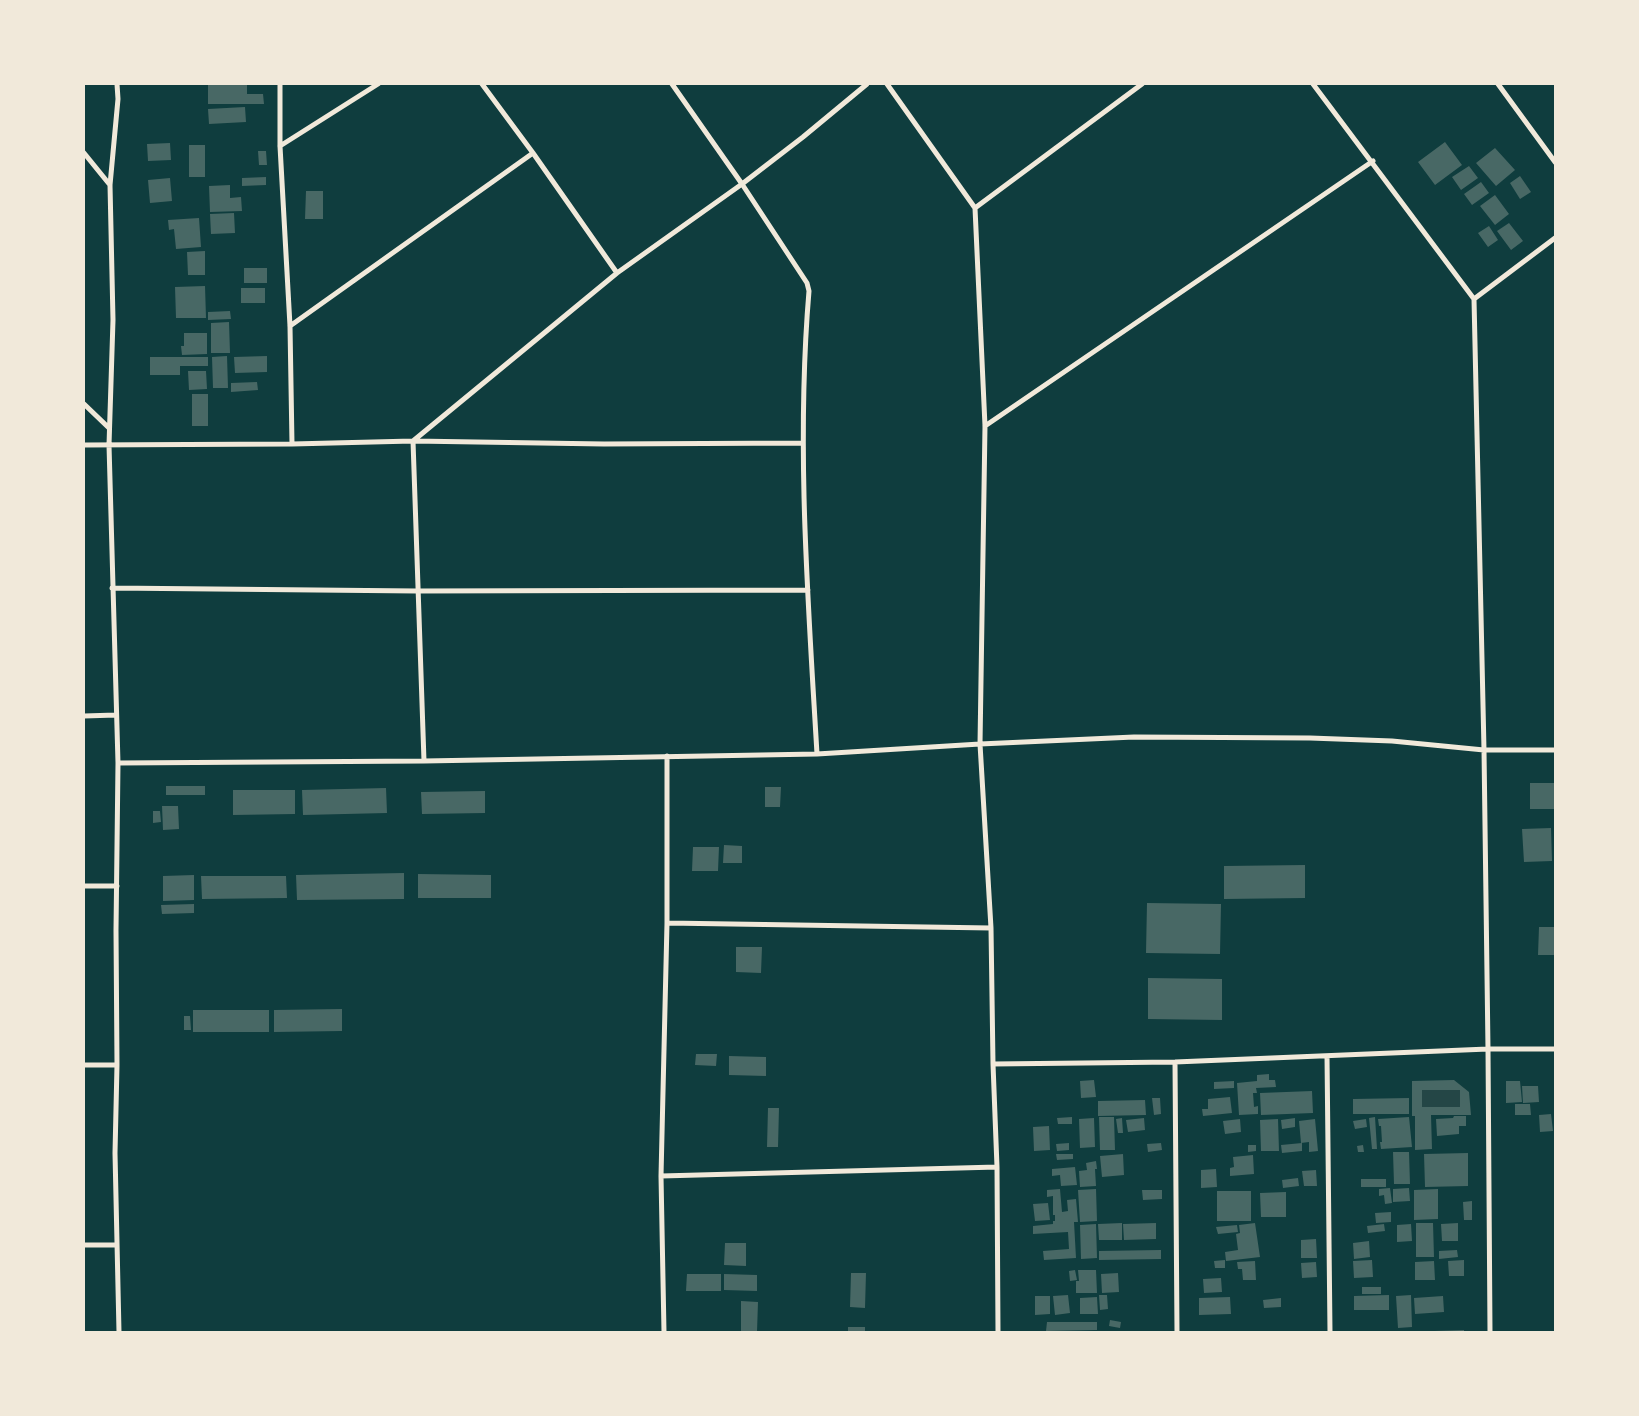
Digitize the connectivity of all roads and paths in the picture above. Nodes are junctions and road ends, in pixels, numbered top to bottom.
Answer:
1 (117, 84) edge
2 (280, 84) edge
3 (378, 84) edge
4 (482, 84) edge
5 (672, 84) edge
6 (867, 84) edge
7 (887, 84) edge
8 (1142, 84) edge
9 (1314, 84) edge
10 (1498, 84) edge
11 (280, 146) junction
12 (84, 153) edge
13 (533, 153) junction
14 (1373, 161) junction
15 (1555, 162) edge
16 (742, 184) junction
17 (110, 185) junction
18 (975, 208) junction
19 (1555, 238) edge
20 (617, 273) junction
21 (1474, 299) junction
22 (290, 326) junction
23 (84, 404) edge
24 (985, 426) junction
25 (109, 428) junction
26 (413, 441) junction
27 (803, 443) junction
28 (292, 444) junction
29 (84, 445) edge
30 (109, 445) junction
31 (112, 588) junction
32 (808, 590) junction
33 (417, 591) junction
34 (116, 715) junction
35 (84, 716) edge
36 (980, 744) junction
37 (1484, 750) junction
38 (1555, 750) edge
39 (817, 754) junction
40 (667, 756) junction
41 (424, 760) junction
42 (118, 763) junction
43 (84, 886) edge
44 (117, 886) junction
45 (668, 923) junction
46 (991, 928) junction
47 (1488, 1049) junction
48 (1555, 1049) edge
49 (1327, 1056) junction
50 (1175, 1062) junction
51 (993, 1064) junction
52 (84, 1065) edge
53 (117, 1065) junction
54 (997, 1167) junction
55 (661, 1176) junction
56 (84, 1245) edge
57 (117, 1245) junction
58 (119, 1332) edge
59 (664, 1332) edge
60 (998, 1332) edge
61 (1177, 1332) edge
62 (1330, 1332) edge
63 (1490, 1332) edge

1 - 17 street
2 - 11 street
3 - 11 street
4 - 13 street
5 - 16 street
6 - 16 street
7 - 18 street
8 - 18 street
9 - 14 street
10 - 15 street
11 - 22 street
12 - 17 street
13 - 20 street
13 - 22 street
14 - 21 street
14 - 24 street
16 - 20 street
16 - 27 street
17 - 25 street
18 - 24 street
19 - 21 street
20 - 26 street
21 - 37 street
22 - 28 street
23 - 25 street
24 - 36 street
25 - 30 street
26 - 27 street
26 - 28 street
26 - 33 street
27 - 32 street
28 - 30 street
29 - 30 street
30 - 31 street
31 - 33 street
31 - 34 street
32 - 33 street
32 - 39 street
33 - 41 street
34 - 35 street
34 - 42 street
36 - 37 street
36 - 39 street
36 - 46 street
37 - 38 street
37 - 47 street
39 - 40 street
40 - 41 street
40 - 45 street
41 - 42 street
42 - 44 street
43 - 44 street
44 - 53 street
45 - 46 street
45 - 55 street
46 - 51 street
47 - 48 street
47 - 49 street
47 - 63 street
49 - 50 street
49 - 62 street
50 - 51 street
50 - 61 street
51 - 54 street
52 - 53 street
53 - 57 street
54 - 55 street
54 - 60 street
55 - 59 street
56 - 57 street
57 - 58 street

